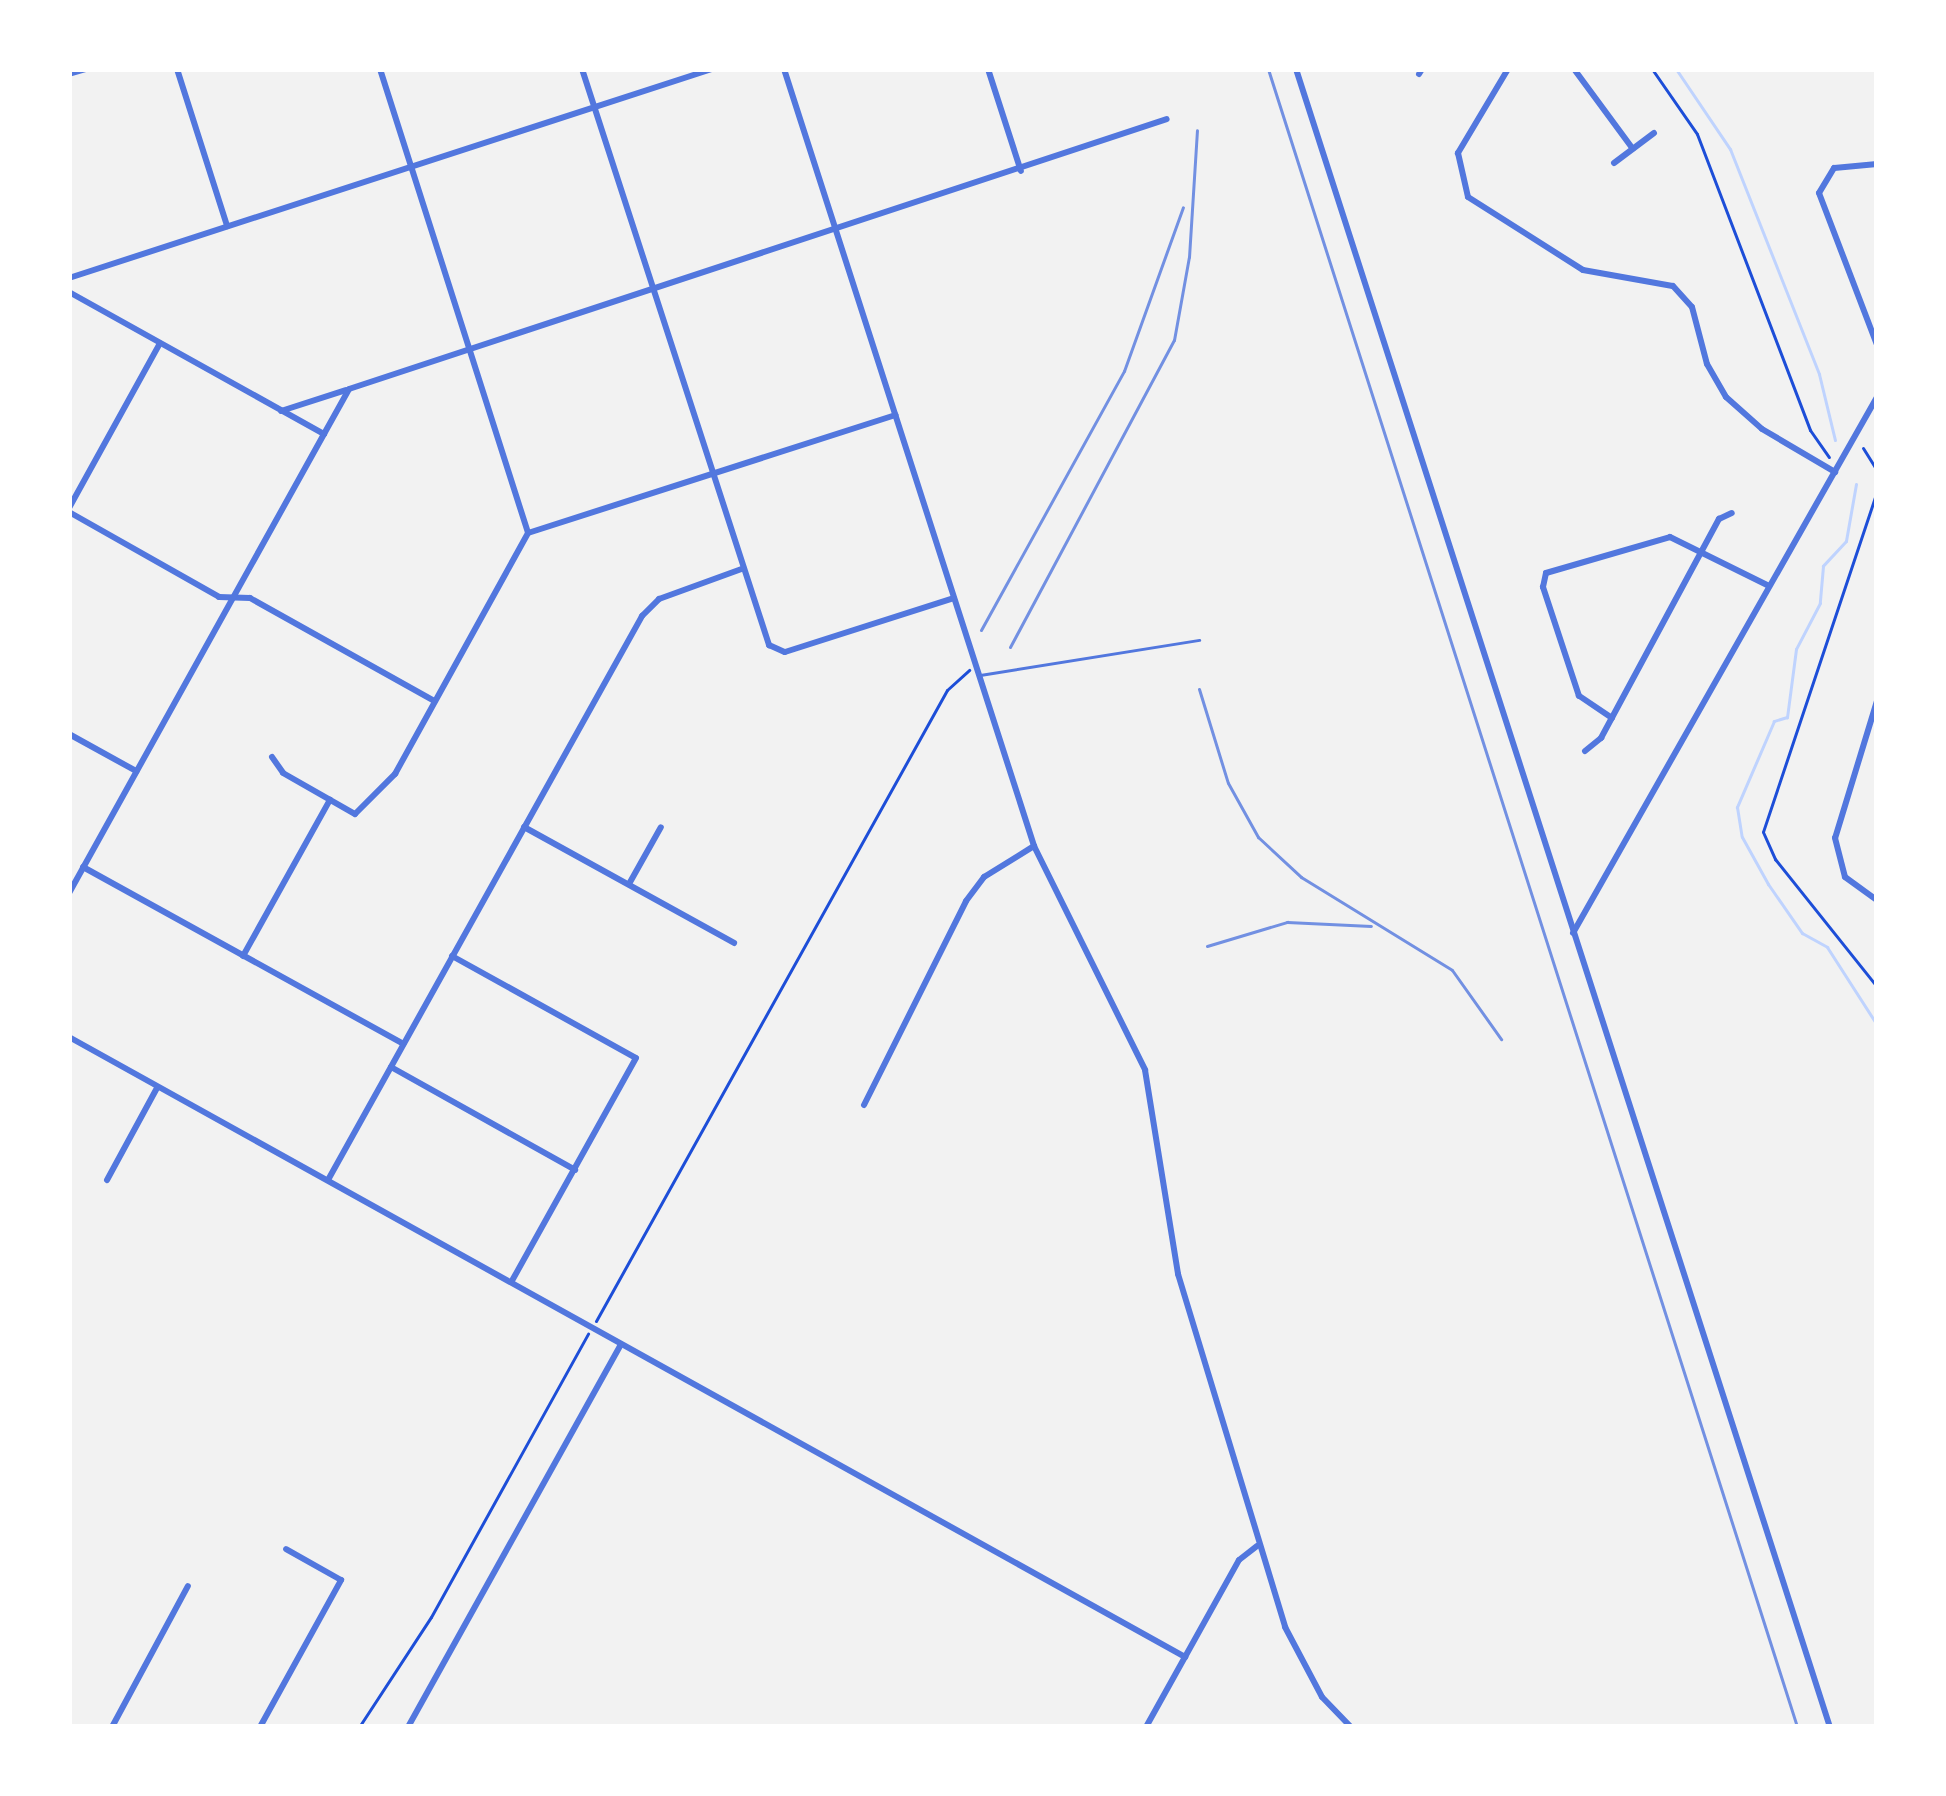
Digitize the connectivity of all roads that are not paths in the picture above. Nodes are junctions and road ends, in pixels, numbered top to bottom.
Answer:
1 (85, 69) edge
2 (177, 69) edge
3 (380, 69) edge
4 (582, 69) edge
5 (712, 69) edge
6 (784, 69) edge
7 (988, 69) edge
8 (1296, 69) edge
9 (1508, 69) edge
10 (1574, 69) edge
11 (69, 74) edge
12 (594, 107) junction
13 (1166, 119) dead end
14 (1654, 133) dead end
15 (1633, 148) junction
16 (1614, 163) dead end
17 (1877, 164) edge
18 (411, 166) junction
19 (1021, 171) junction
20 (227, 226) junction
21 (837, 232) junction
22 (69, 278) edge
23 (653, 291) junction
24 (69, 292) edge
25 (160, 343) junction
26 (1877, 345) edge
27 (470, 350) junction
28 (349, 389) junction
29 (1877, 397) edge
30 (281, 410) junction
31 (895, 416) junction
32 (324, 434) junction
33 (1835, 472) junction
34 (713, 474) junction
35 (69, 510) edge
36 (1732, 513) dead end
37 (528, 533) junction
38 (1702, 549) junction
39 (744, 568) junction
40 (1769, 586) junction
41 (232, 597) junction
42 (955, 598) junction
43 (1199, 640) dead end
44 (977, 672) junction
45 (434, 700) junction
46 (1877, 701) edge
47 (1612, 718) junction
48 (69, 734) edge
49 (1585, 752) dead end
50 (272, 758) dead end
51 (136, 771) junction
52 (330, 800) junction
53 (524, 826) junction
54 (661, 827) dead end
55 (1034, 846) junction
56 (83, 867) junction
57 (629, 884) junction
58 (69, 892) edge
59 (1877, 900) edge
60 (1573, 933) junction
61 (734, 943) dead end
62 (243, 956) junction
63 (452, 956) junction
64 (69, 1037) edge
65 (403, 1044) junction
66 (391, 1066) junction
67 (158, 1087) junction
68 (864, 1105) dead end
69 (574, 1170) junction
70 (107, 1180) dead end
71 (328, 1180) junction
72 (512, 1282) junction
73 (621, 1344) junction
74 (1257, 1546) junction
75 (286, 1549) dead end
76 (188, 1586) dead end
77 (1185, 1657) junction
78 (112, 1727) edge
79 (260, 1727) edge
80 (408, 1727) edge
81 (1147, 1727) edge
82 (1351, 1727) edge
83 (1830, 1727) edge

1 - 11 street
2 - 20 street
3 - 18 street
4 - 12 street
5 - 12 street
6 - 21 street
7 - 19 street
8 - 60 street
9 - 33 street
10 - 15 street
12 - 18 street
12 - 23 street
13 - 19 street
14 - 15 street
15 - 16 street
17 - 26 street
18 - 20 street
18 - 27 street
19 - 21 street
20 - 22 street
21 - 23 street
21 - 31 street
23 - 27 street
23 - 34 street
24 - 25 street
25 - 30 street
25 - 35 street
27 - 28 street
27 - 37 street
28 - 30 street
28 - 32 street
29 - 33 street
30 - 32 street
31 - 34 street
31 - 42 street
32 - 41 street
33 - 40 street
34 - 37 street
34 - 39 street
35 - 41 street
36 - 38 street
37 - 45 street
38 - 40 street
38 - 47 street
38 - 47 street
39 - 42 street
39 - 53 street
40 - 60 street
41 - 45 street
41 - 51 street
42 - 44 street
43 - 44 lane
44 - 55 street
45 - 52 street
46 - 59 street
47 - 49 street
48 - 51 street
50 - 52 street
51 - 56 street
52 - 62 street
53 - 57 street
53 - 63 street
54 - 57 street
55 - 68 street
55 - 74 street
56 - 58 street
56 - 62 street
57 - 61 street
60 - 83 street
62 - 65 street
63 - 65 street
63 - 69 street
64 - 67 street
65 - 66 street
66 - 69 street
66 - 71 street
67 - 70 street
67 - 71 street
69 - 72 street
71 - 72 street
72 - 73 street
73 - 77 street
73 - 80 street
74 - 77 street
74 - 82 street
75 - 79 street
76 - 78 street
77 - 81 street

